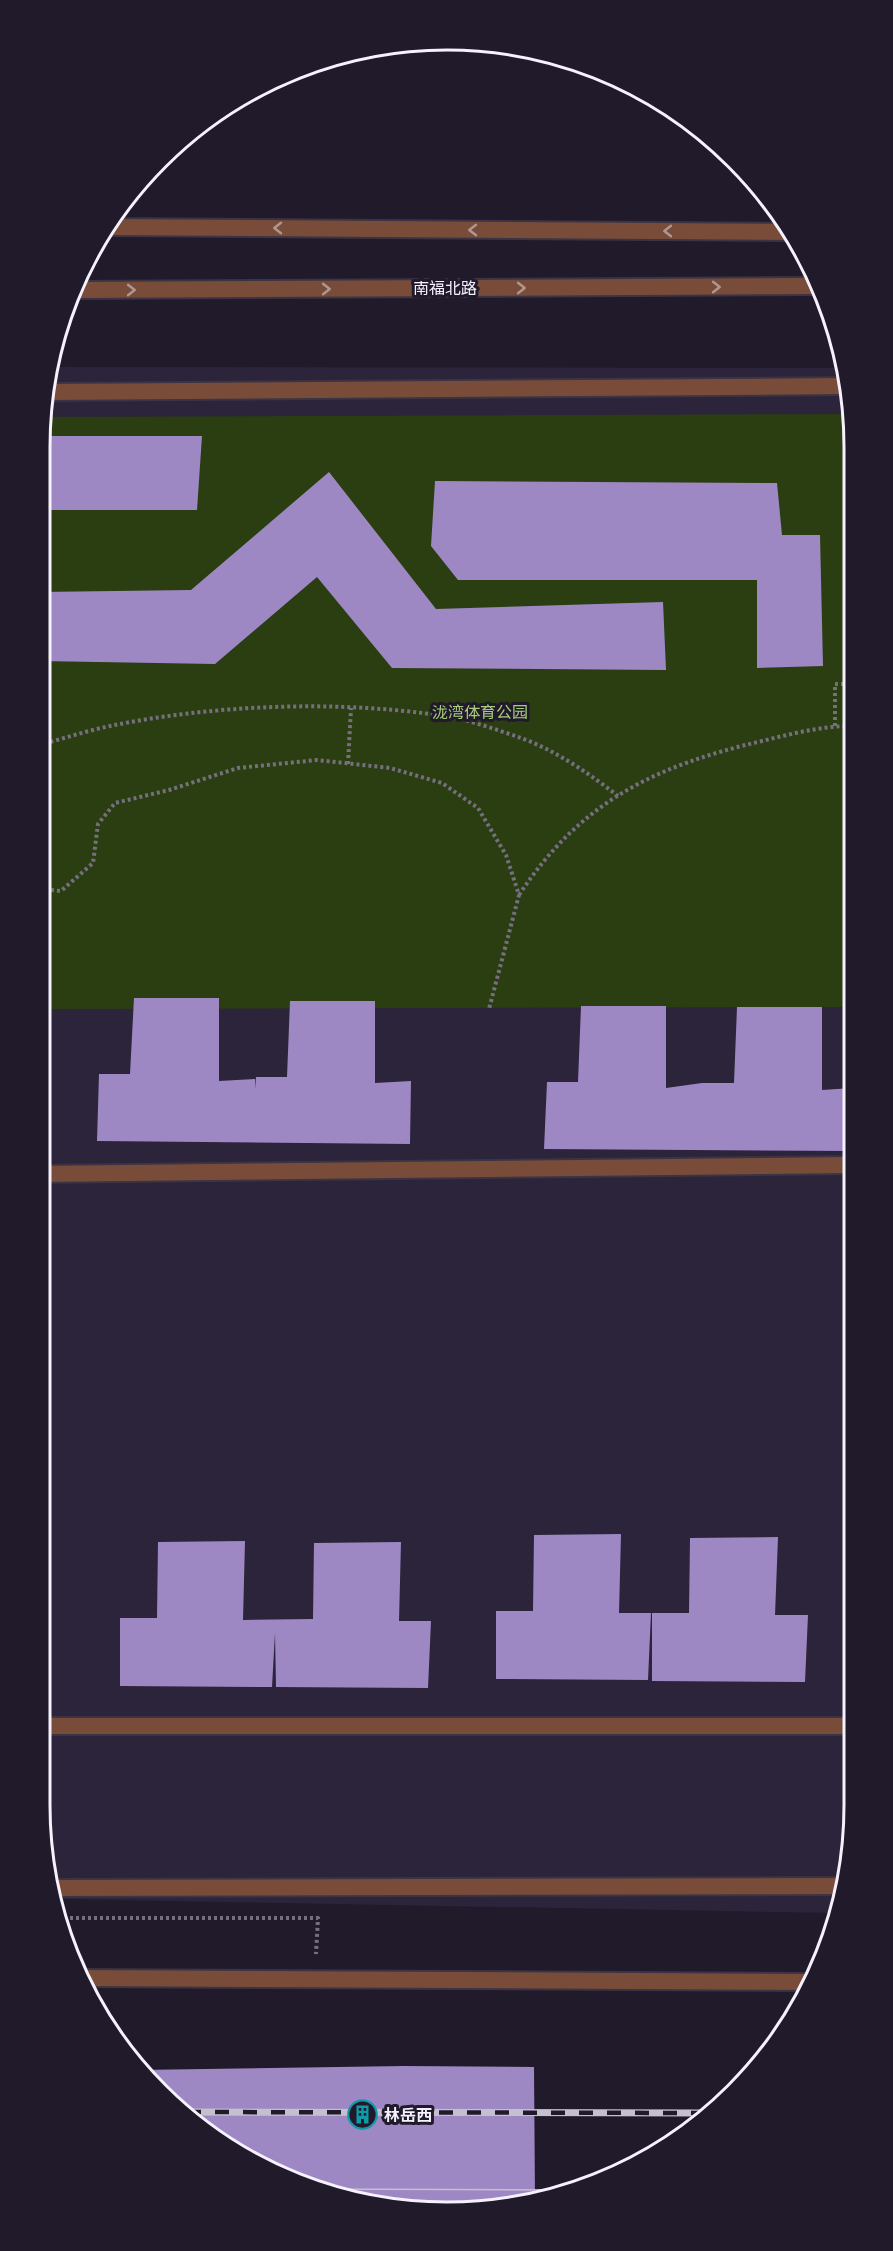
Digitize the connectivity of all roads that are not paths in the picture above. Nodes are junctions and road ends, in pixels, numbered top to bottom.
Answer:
1 (115, 227) edge
2 (781, 232) edge
3 (809, 286) edge
4 (82, 290) edge
5 (839, 386) edge
6 (53, 392) edge
7 (844, 1165) edge
8 (50, 1174) edge
9 (50, 1725) edge
10 (844, 1726) edge
11 (835, 1886) edge
12 (58, 1888) edge
13 (89, 1978) edge
14 (802, 1982) edge

2 -> 1 street
4 -> 3 street, 南福北路
5 - 6 street
7 - 8 street
9 - 10 street
11 - 12 street
13 - 14 street

